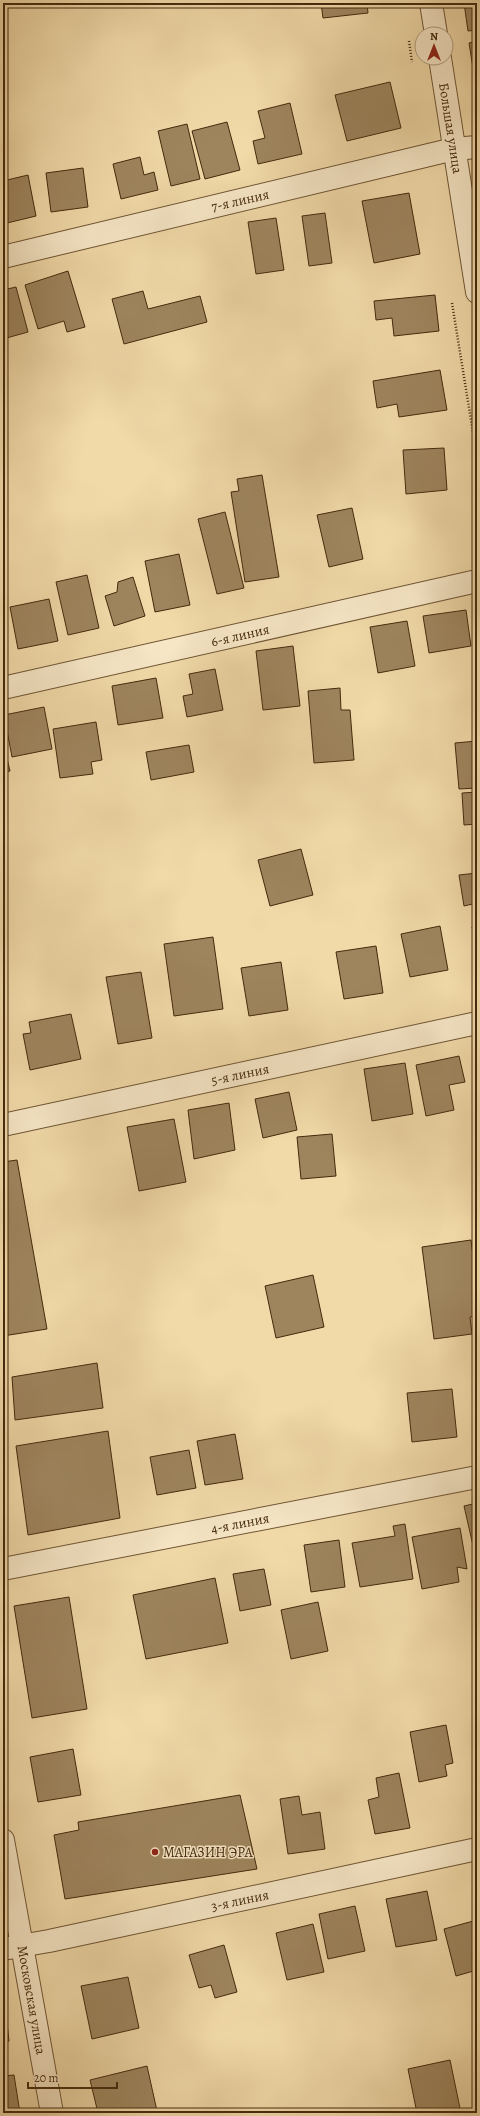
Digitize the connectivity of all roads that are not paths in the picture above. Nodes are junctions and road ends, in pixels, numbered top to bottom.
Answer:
1 (431, 3) edge
2 (435, 26) edge
3 (441, 66) edge
4 (477, 147) edge
5 (454, 149) junction
6 (3, 257) edge
7 (477, 292) edge
8 (477, 581) edge
9 (3, 688) edge
10 (477, 1023) edge
11 (3, 1125) edge
12 (477, 1477) edge
13 (3, 1569) edge
14 (3, 1840) edge
15 (477, 1849) edge
16 (13, 1947) edge
17 (52, 2113) edge

1 - 2 street
3 - 5 street, Большая улица
4 - 5 street, 7-я линия
5 - 6 street, 7-я линия
5 - 7 street, Большая улица
8 - 9 street, 6-я линия
10 - 11 street, 5-я линия
12 - 13 street, 4-я линия
14 - 16 street, Московская улица
15 - 16 street, 3-я линия
16 - 17 street, Московская улица

